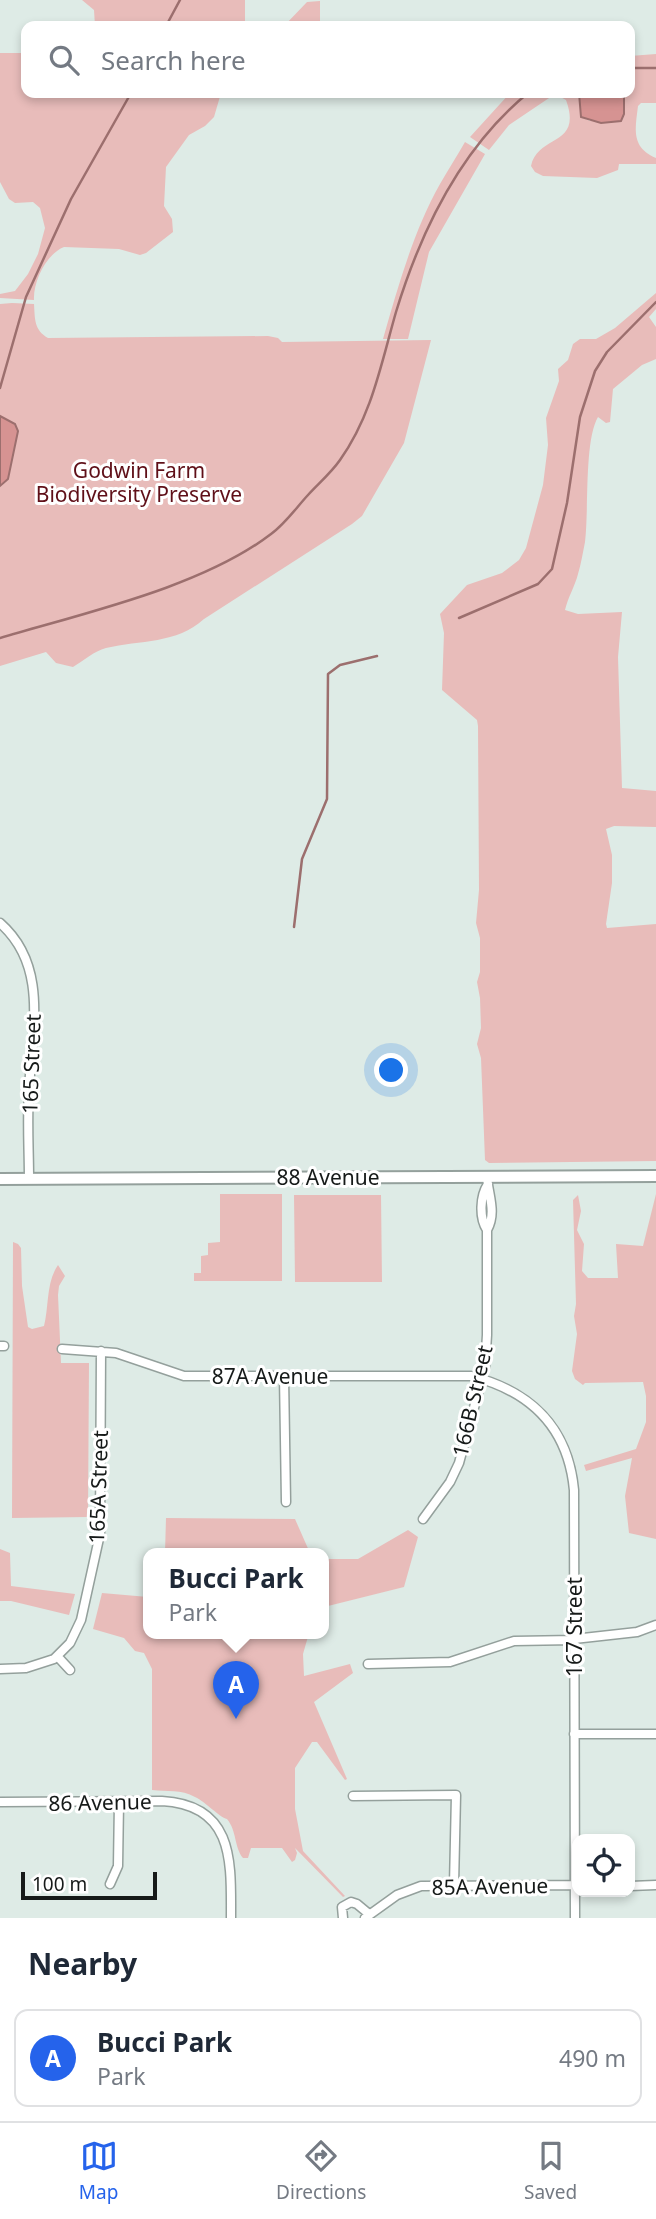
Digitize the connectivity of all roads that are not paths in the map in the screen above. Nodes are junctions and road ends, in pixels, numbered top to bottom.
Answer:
1 (0, 923) edge
2 (656, 1176) edge
3 (0, 1179) edge
4 (29, 1179) junction
5 (489, 1184) junction
6 (62, 1349) dead end
7 (101, 1351) junction
8 (284, 1376) junction
9 (482, 1379) junction
10 (286, 1502) dead end
11 (423, 1519) dead end
12 (656, 1625) edge
13 (574, 1639) junction
14 (58, 1657) junction
15 (368, 1664) dead end
16 (0, 1669) edge
17 (70, 1670) dead end
18 (574, 1734) junction
19 (656, 1734) edge
20 (353, 1796) dead end
21 (0, 1802) edge
22 (119, 1802) junction
23 (575, 1834) edge
24 (110, 1884) dead end
25 (454, 1885) junction
26 (572, 1885) edge
27 (635, 1885) edge
28 (656, 1885) edge
29 (576, 1897) edge
30 (367, 1916) edge
31 (231, 1918) edge
32 (343, 1918) edge
33 (575, 1918) edge

1 - 4 street, 165 Street
2 - 5 main road, 88 Avenue
3 - 4 main road, 88 Avenue
4 - 5 main road, 88 Avenue
5 - 9 street, 166B Street
6 - 7 street, 87A Avenue
7 - 8 street, 87A Avenue
7 - 14 street, 165A Street
8 - 9 street, 87A Avenue
8 - 10 street
9 - 11 street, 166B Street
9 - 13 street, 167 Street
12 - 13 street
13 - 15 street
13 - 18 street, 167 Street
14 - 16 street
14 - 17 street
18 - 19 street
18 - 23 street, 167 Street
20 - 25 street
21 - 22 street, 86 Avenue
22 - 24 street
22 - 31 street, 86 Avenue
25 - 26 street, 85A Avenue
25 - 30 street, 85A Avenue
27 - 28 street
29 - 33 street, 167 Street
30 - 32 street

